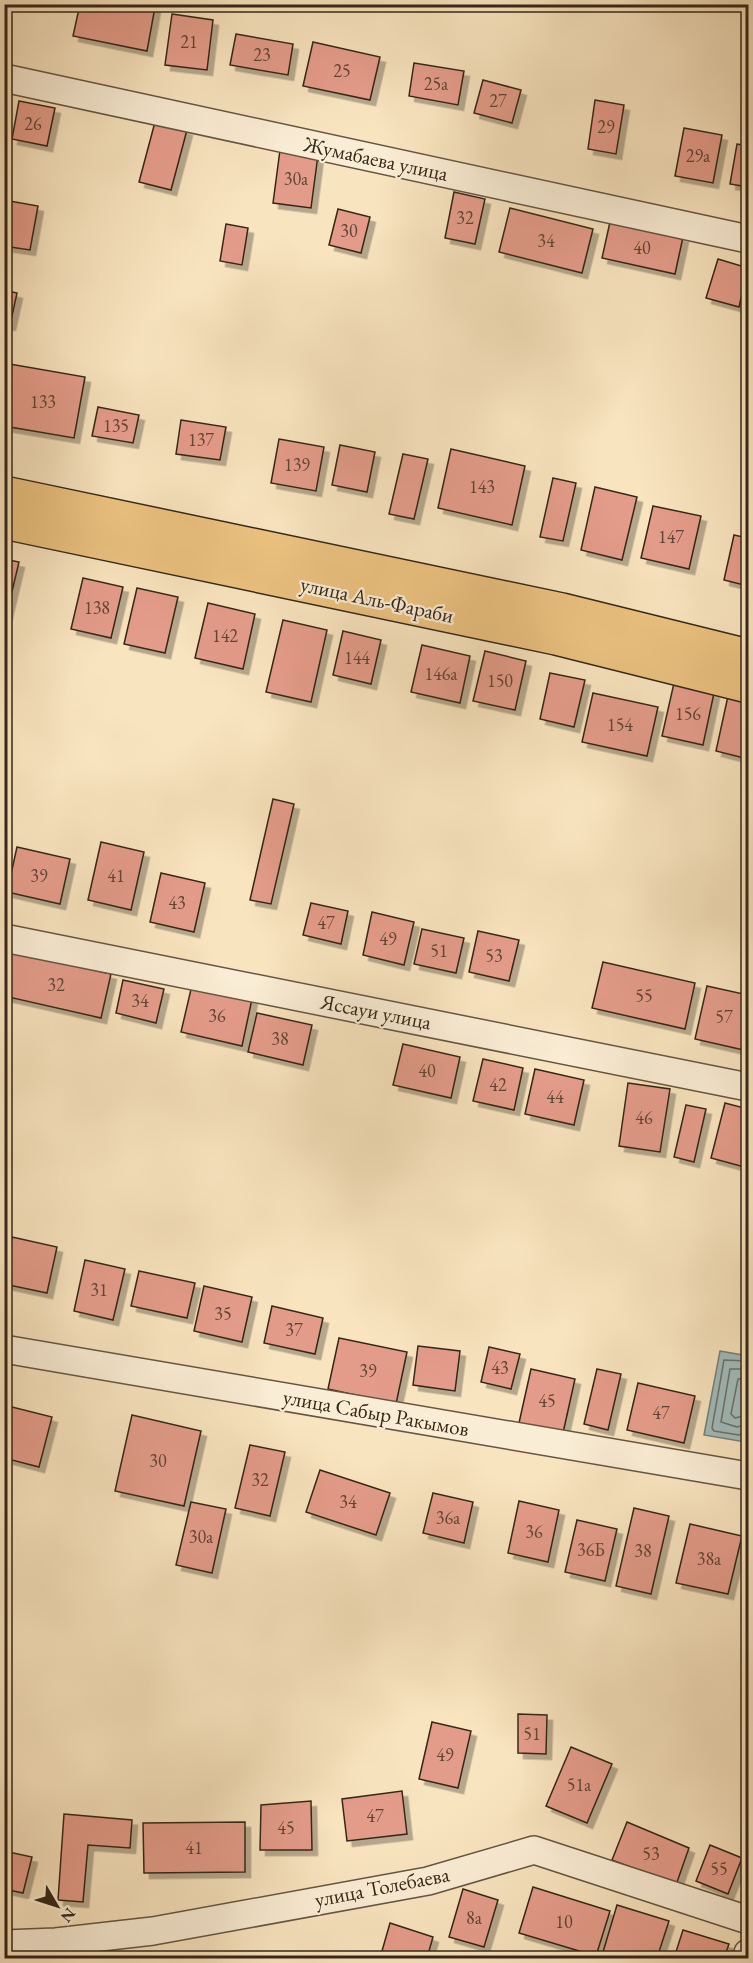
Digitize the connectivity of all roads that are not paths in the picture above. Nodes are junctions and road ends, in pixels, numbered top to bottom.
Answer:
1 (4, 78) edge
2 (748, 239) edge
3 (4, 493) edge
4 (4, 522) edge
5 (748, 656) edge
6 (748, 686) edge
7 (4, 938) edge
8 (748, 1087) edge
9 (4, 1349) edge
10 (748, 1476) edge
11 (748, 1920) edge
12 (4, 1944) edge
13 (748, 1953) edge
14 (747, 1959) edge

1 - 2 street, Жумабаева улица
3 - 5 main road, улица Аль-Фараби
4 - 6 main road, улица Аль-Фараби
7 - 8 street, Яссауи улица
9 - 10 street, улица Сабыр Ракымов
11 - 12 street, улица Толебаева
13 - 14 street

